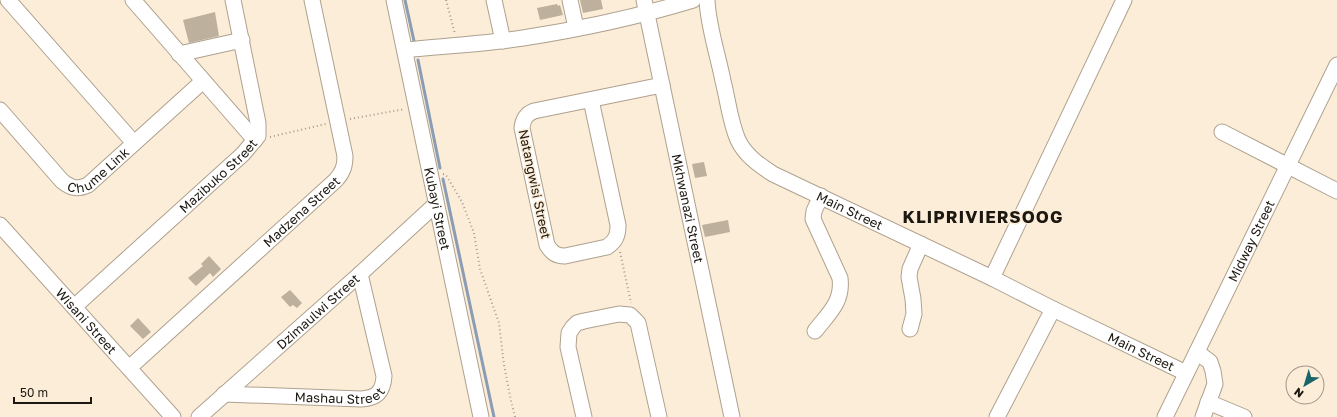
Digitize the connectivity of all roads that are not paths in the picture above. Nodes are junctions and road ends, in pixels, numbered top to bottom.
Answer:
1 (8, 0) edge
2 (133, 0) edge
3 (148, 0) edge
4 (233, 0) edge
5 (312, 0) edge
6 (394, 0) edge
7 (494, 0) edge
8 (570, 0) edge
9 (693, 0) edge
10 (707, 0) edge
11 (1124, 0) edge
12 (645, 7) edge
13 (152, 22) junction
14 (576, 28) junction
15 (242, 40) junction
16 (503, 41) junction
17 (405, 50) junction
18 (179, 54) junction
19 (1337, 65) edge
20 (203, 81) junction
21 (662, 85) junction
22 (591, 100) junction
23 (0, 110) edge
24 (1222, 132) dead end
25 (255, 140) junction
26 (134, 144) junction
27 (1287, 166) junction
28 (1337, 191) edge
29 (821, 196) junction
30 (436, 204) junction
31 (0, 225) edge
32 (921, 244) junction
33 (360, 274) junction
34 (992, 278) junction
35 (74, 307) junction
36 (1053, 309) junction
37 (910, 329) dead end
38 (815, 331) dead end
39 (1197, 352) junction
40 (129, 368) junction
41 (1186, 373) junction
42 (224, 394) junction
43 (1208, 402) junction
44 (1227, 413) edge
45 (173, 417) edge
46 (199, 417) edge
47 (481, 417) edge
48 (584, 417) edge
49 (659, 417) edge
50 (732, 417) edge
51 (997, 417) edge
52 (1164, 417) edge
53 (1203, 417) edge
54 (1244, 417) edge

1 - 26 street
2 - 13 street
3 - 13 street
4 - 15 street, Mazibuko Street
5 - 40 street, Madzena Street
6 - 17 street, Kubayi Street
7 - 16 street
8 - 14 street
9 - 12 street
10 - 29 street, Main Street
11 - 34 street
12 - 14 street
12 - 21 street, Mkhwanazi Street
13 - 18 street
14 - 16 street
15 - 18 street
15 - 25 street, Mazibuko Street
16 - 17 street
17 - 30 street, Kubayi Street
18 - 20 street
19 - 27 street, Midway Street
20 - 25 street
20 - 26 street, Chume Link
21 - 22 street, Natangwisi Street
21 - 50 street, Mkhwanazi Street
22 - 22 street, Natangwisi Street
23 - 26 street, Chume Link
24 - 27 street
25 - 35 street, Mazibuko Street
27 - 28 street
27 - 39 street, Midway Street
29 - 32 street, Main Street
29 - 38 street
30 - 33 street, Dzimaulwi Street
30 - 47 street, Kubayi Street
31 - 35 street, Wisani Street
32 - 34 street, Main Street
32 - 37 street
33 - 42 street, Dzimaulwi Street
33 - 42 street, Mashau Street
34 - 36 street, Main Street
35 - 40 street, Wisani Street
36 - 41 street, Main Street
36 - 51 street
39 - 41 street, Midway Street
39 - 43 street
40 - 45 street, Wisani Street
41 - 52 street, Midway Street
42 - 46 street, Dzimaulwi Street
43 - 44 street
43 - 53 street
44 - 54 street
48 - 49 street

